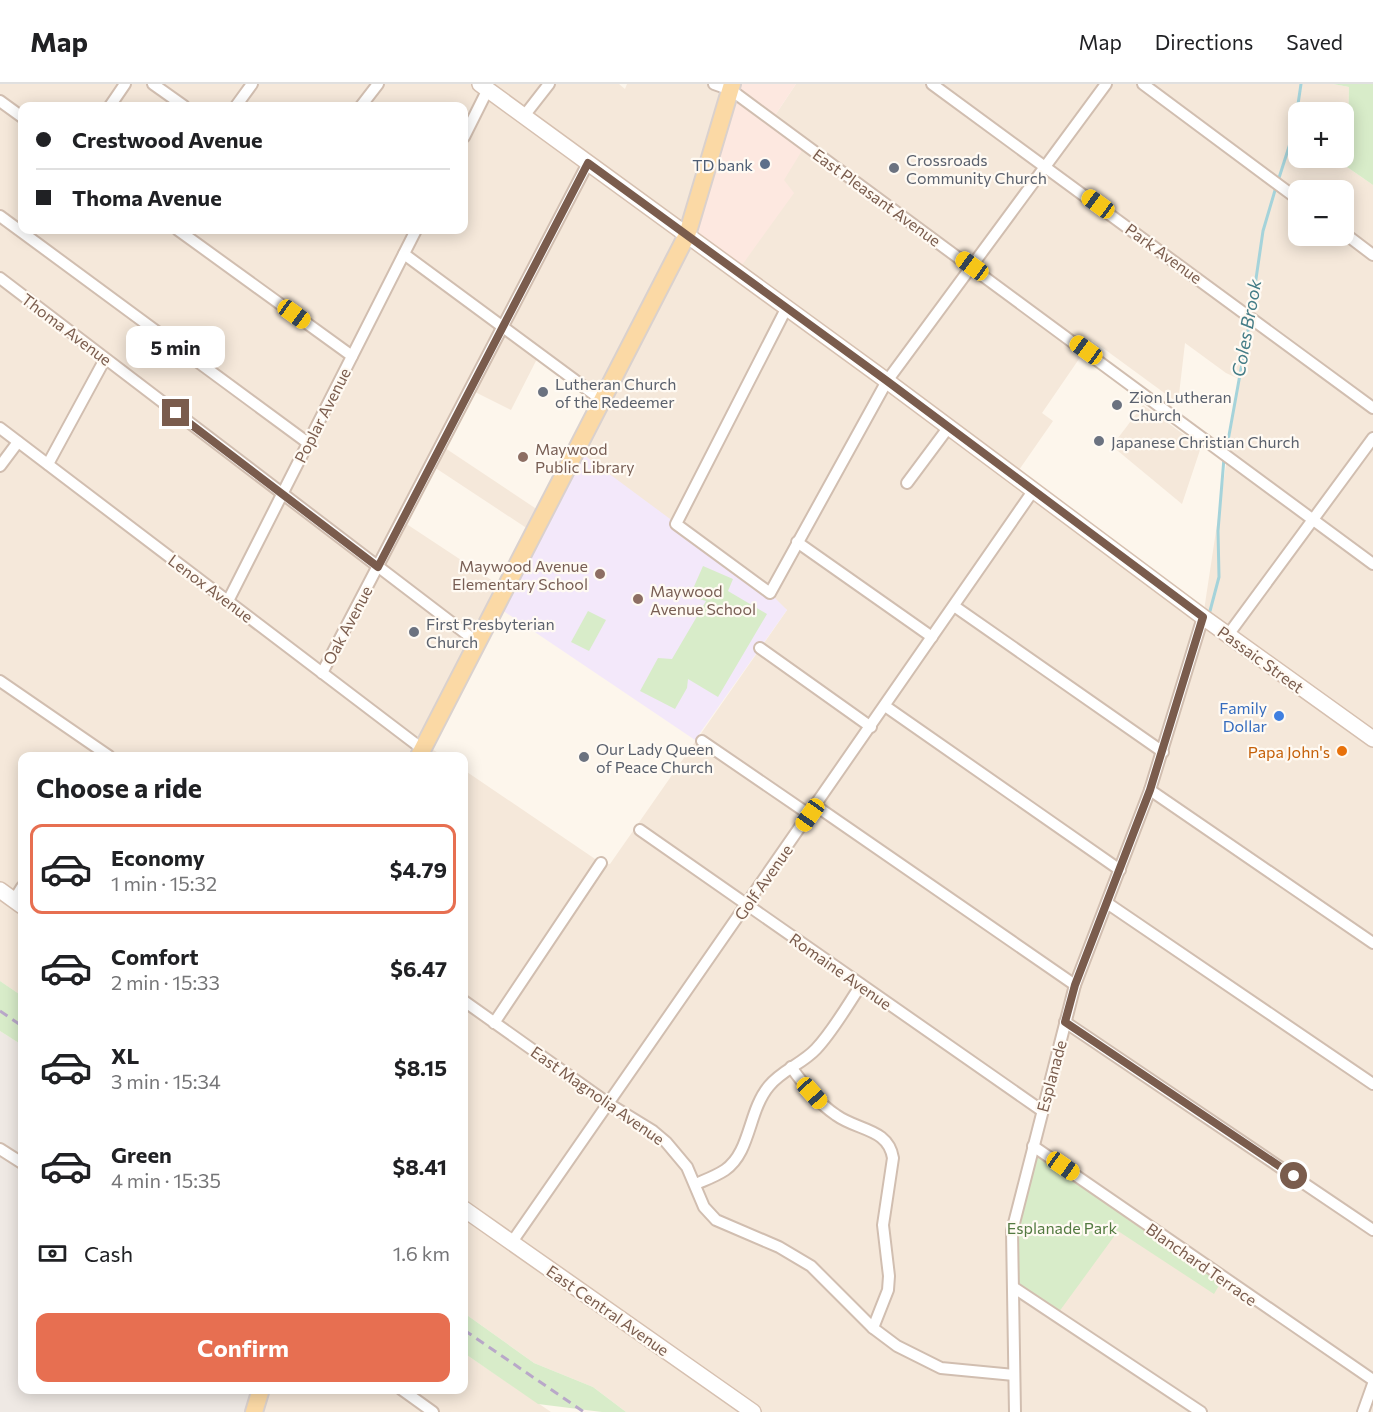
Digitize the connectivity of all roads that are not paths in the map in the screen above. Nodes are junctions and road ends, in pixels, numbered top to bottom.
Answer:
1 (125, 84) edge
2 (153, 84) edge
3 (252, 84) edge
4 (378, 84) edge
5 (549, 84) edge
6 (714, 84) edge
7 (932, 84) edge
8 (1106, 84) edge
9 (1143, 84) edge
10 (730, 86) edge
11 (484, 87) edge
12 (0, 100) edge
13 (113, 102) edge
14 (178, 102) edge
15 (239, 102) edge
16 (364, 102) edge
17 (18, 114) edge
18 (524, 116) junction
19 (468, 127) edge
20 (588, 163) junction
21 (1046, 166) junction
22 (1288, 192) edge
23 (0, 216) edge
24 (18, 229) edge
25 (24, 234) edge
26 (184, 234) edge
27 (415, 234) edge
28 (687, 235) junction
29 (1354, 241) edge
30 (404, 254) junction
31 (1373, 255) edge
32 (972, 266) junction
33 (0, 278) edge
34 (786, 309) junction
35 (503, 328) junction
36 (352, 356) junction
37 (105, 359) junction
38 (887, 381) junction
39 (603, 401) junction
40 (1373, 408) edge
41 (0, 428) edge
42 (948, 428) junction
43 (1373, 438) edge
44 (18, 442) junction
45 (308, 443) junction
46 (48, 464) junction
47 (0, 465) edge
48 (907, 483) dead end
49 (1034, 491) junction
50 (282, 494) junction
51 (1312, 520) junction
52 (797, 542) junction
53 (1373, 564) edge
54 (378, 567) junction
55 (228, 601) junction
56 (954, 606) junction
57 (1203, 617) junction
58 (1228, 635) junction
59 (932, 637) junction
60 (477, 642) junction
61 (760, 648) dead end
62 (322, 673) junction
63 (0, 681) edge
64 (885, 706) junction
65 (871, 727) junction
66 (1373, 739) edge
67 (702, 741) dead end
68 (103, 752) edge
69 (420, 752) edge
70 (1163, 752) junction
71 (1150, 790) junction
72 (816, 806) junction
73 (810, 815) junction
74 (640, 830) dead end
75 (601, 864) dead end
76 (1120, 870) junction
77 (0, 890) edge
78 (18, 896) edge
79 (1107, 903) junction
80 (747, 905) junction
81 (1373, 943) edge
82 (861, 985) junction
83 (1075, 985) junction
84 (468, 1004) edge
85 (1065, 1022) junction
86 (494, 1023) junction
87 (791, 1066) junction
88 (1373, 1084) edge
89 (609, 1104) junction
90 (1041, 1110) junction
91 (1034, 1146) junction
92 (0, 1149) edge
93 (18, 1160) edge
94 (696, 1184) junction
95 (468, 1212) edge
96 (1373, 1230) edge
97 (512, 1242) junction
98 (1013, 1287) junction
99 (873, 1328) junction
100 (1014, 1375) junction
101 (1373, 1382) edge
102 (259, 1394) edge
103 (408, 1394) edge
104 (254, 1412) edge
105 (434, 1412) edge
106 (753, 1412) edge
107 (1015, 1412) edge
108 (1201, 1412) edge
109 (1363, 1412) edge

1 - 13 street
2 - 14 street
3 - 15 street
4 - 16 street
5 - 18 street
6 - 10 street, East Pleasant Avenue
7 - 21 street, Park Avenue
8 - 21 street
9 - 22 street
10 - 28 main road
10 - 32 street, East Pleasant Avenue
11 - 18 main road, Passaic Street
11 - 19 street
12 - 17 street
18 - 20 main road, Passaic Street
20 - 28 main road, Passaic Street
20 - 35 street, Oak Avenue
21 - 32 street
21 - 40 street, Park Avenue
23 - 24 street
25 - 45 street
26 - 36 street
27 - 30 street, Poplar Avenue
28 - 34 main road, Passaic Street
28 - 39 main road
29 - 31 street
30 - 35 street
30 - 36 street, Poplar Avenue
32 - 38 street
32 - 51 street, East Pleasant Avenue
33 - 37 street, Thoma Avenue
34 - 38 main road, Passaic Street
34 - 52 street
35 - 39 street
35 - 54 street, Oak Avenue
36 - 45 street, Poplar Avenue
37 - 46 street
37 - 50 street, Thoma Avenue
38 - 42 main road, Passaic Street
38 - 52 street
39 - 60 main road
41 - 44 street, Lenox Avenue
42 - 48 street
42 - 49 main road, Passaic Street
43 - 51 street
44 - 46 street, Lenox Avenue
44 - 47 street
45 - 50 street, Poplar Avenue
46 - 55 street, Lenox Avenue
49 - 56 street, Golf Avenue
49 - 57 main road, Passaic Street
50 - 54 street, Thoma Avenue
50 - 55 street, Poplar Avenue
51 - 53 street, East Pleasant Avenue
51 - 58 street
52 - 59 street
54 - 60 street, Thoma Avenue
54 - 62 street, Oak Avenue
55 - 62 street, Lenox Avenue
56 - 59 street, Golf Avenue
56 - 70 street
57 - 58 main road, Passaic Street
57 - 70 street, Esplanade
58 - 66 main road, Passaic Street
59 - 64 street, Golf Avenue
60 - 69 main road
61 - 65 street
62 - 69 street, Lenox Avenue
63 - 68 street
64 - 65 street, Golf Avenue
64 - 76 street
65 - 72 street, Golf Avenue
67 - 73 street
70 - 71 street, Esplanade
71 - 76 street, Esplanade
71 - 81 street
72 - 73 street, Golf Avenue
72 - 83 street
73 - 80 street, Golf Avenue
74 - 80 street, Romaine Avenue
75 - 86 street
76 - 79 street, Esplanade
77 - 78 main road
79 - 83 street, Esplanade
79 - 88 street
80 - 82 street, Romaine Avenue
80 - 89 street, Golf Avenue
82 - 87 street
82 - 90 street, Romaine Avenue
83 - 85 street, Esplanade
84 - 86 street, East Magnolia Avenue
85 - 90 street, Esplanade
85 - 96 street
86 - 89 street, East Magnolia Avenue
87 - 94 street
87 - 99 street
89 - 94 street, East Magnolia Avenue
89 - 97 street, Golf Avenue
90 - 91 street, Esplanade
91 - 98 street, Esplanade
91 - 101 street, Blanchard Terrace
92 - 93 street
94 - 99 street, East Magnolia Avenue
95 - 97 main road, East Central Avenue
97 - 106 main road, East Central Avenue
98 - 100 street, Esplanade
98 - 108 street
99 - 100 street, East Magnolia Avenue
100 - 107 street, Esplanade
101 - 109 street
102 - 104 main road
103 - 105 street

